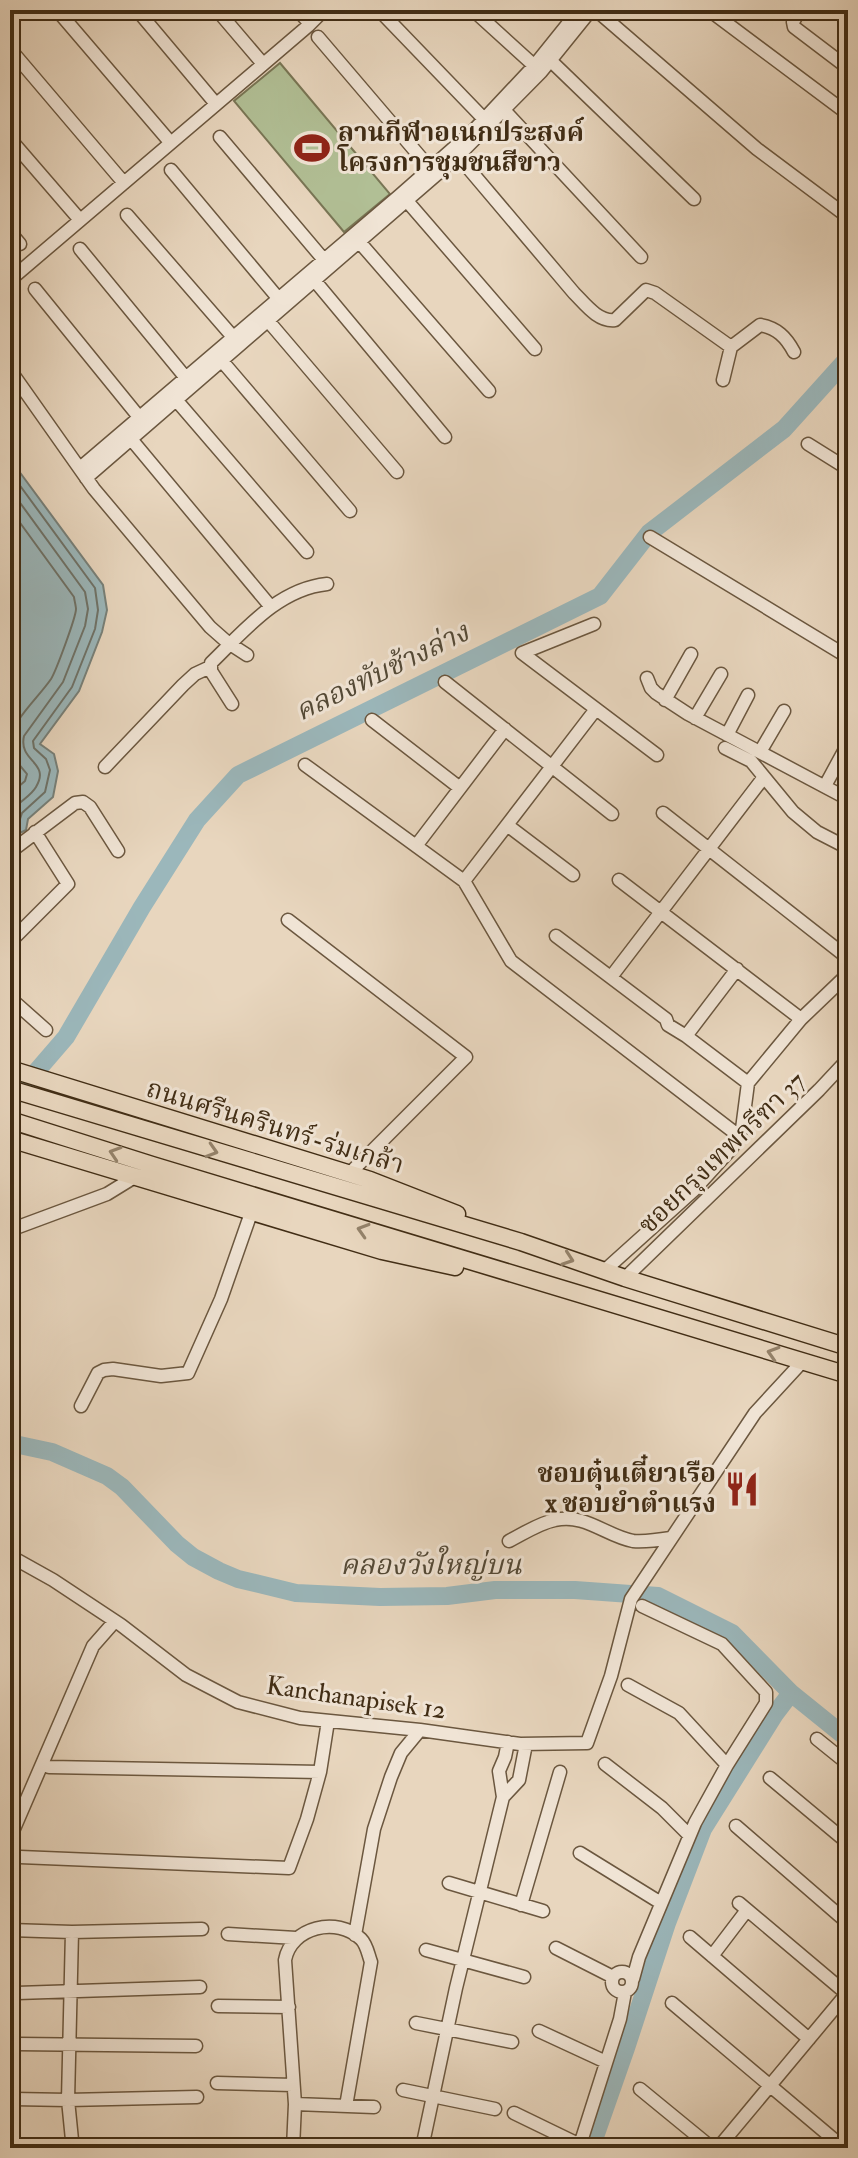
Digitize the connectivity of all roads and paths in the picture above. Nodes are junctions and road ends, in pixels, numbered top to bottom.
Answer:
1 (57, 10) edge
2 (137, 10) edge
3 (217, 10) edge
4 (298, 10) edge
5 (324, 10) edge
6 (379, 10) edge
7 (473, 10) edge
8 (579, 10) edge
9 (594, 10) edge
10 (709, 10) edge
11 (800, 10) edge
12 (310, 24) junction
13 (318, 37) dead end
14 (10, 49) edge
15 (551, 61) junction
16 (263, 64) junction
17 (848, 68) edge
18 (538, 69) junction
19 (216, 104) junction
20 (505, 111) junction
21 (848, 114) edge
22 (484, 119) junction
23 (220, 137) dead end
24 (10, 139) edge
25 (170, 142) junction
26 (458, 156) junction
27 (171, 170) dead end
28 (433, 172) junction
29 (124, 183) junction
30 (694, 199) dead end
31 (407, 201) junction
32 (127, 215) dead end
33 (848, 217) edge
34 (80, 220) junction
35 (10, 232) edge
36 (356, 239) junction
37 (20, 244) dead end
38 (80, 249) dead end
39 (641, 257) dead end
40 (324, 260) junction
41 (10, 280) edge
42 (315, 281) junction
43 (35, 289) dead end
44 (278, 298) junction
45 (264, 316) junction
46 (233, 337) junction
47 (731, 347) junction
48 (535, 349) dead end
49 (794, 352) dead end
50 (222, 361) junction
51 (10, 370) edge
52 (186, 378) junction
53 (723, 380) dead end
54 (489, 391) dead end
55 (173, 395) junction
56 (139, 417) junction
57 (445, 437) dead end
58 (131, 439) junction
59 (808, 444) dead end
60 (848, 469) edge
61 (397, 472) dead end
62 (83, 473) junction
63 (350, 511) dead end
64 (650, 537) dead end
65 (307, 552) dead end
66 (327, 584) dead end
67 (271, 607) junction
68 (594, 624) dead end
69 (231, 644) junction
70 (691, 654) dead end
71 (247, 655) dead end
72 (848, 657) edge
73 (210, 667) junction
74 (721, 674) dead end
75 (647, 678) dead end
76 (445, 682) dead end
77 (748, 695) dead end
78 (665, 700) junction
79 (232, 704) dead end
80 (596, 709) junction
81 (784, 711) dead end
82 (695, 718) junction
83 (372, 720) dead end
84 (505, 729) junction
85 (726, 742) junction
86 (844, 751) dead end
87 (760, 752) junction
88 (657, 755) dead end
89 (305, 765) dead end
90 (105, 767) dead end
91 (552, 767) junction
92 (764, 777) junction
93 (825, 786) junction
94 (460, 788) junction
95 (848, 799) edge
96 (663, 813) dead end
97 (612, 814) dead end
98 (507, 825) junction
99 (35, 832) junction
100 (416, 846) junction
101 (848, 848) edge
102 (710, 849) junction
103 (118, 851) dead end
104 (10, 852) edge
105 (573, 875) dead end
106 (619, 880) dead end
107 (464, 881) junction
108 (662, 912) junction
109 (288, 920) dead end
110 (556, 936) dead end
111 (11, 940) edge
112 (848, 958) edge
113 (737, 969) junction
114 (848, 974) edge
115 (611, 977) junction
116 (10, 998) edge
117 (801, 1019) junction
118 (46, 1030) dead end
119 (686, 1036) junction
120 (848, 1059) edge
121 (10, 1069) edge
122 (748, 1083) junction
123 (10, 1089) edge
124 (10, 1120) edge
125 (739, 1136) junction
126 (15, 1141) edge
127 (349, 1174) junction
128 (133, 1178) junction
129 (251, 1213) junction
130 (10, 1230) edge
131 (521, 1242) junction
132 (604, 1271) junction
133 (520, 1277) junction
134 (625, 1278) junction
135 (848, 1347) edge
136 (802, 1362) junction
137 (848, 1375) edge
138 (81, 1406) dead end
139 (671, 1538) junction
140 (509, 1541) dead end
141 (10, 1556) edge
142 (637, 1602) junction
143 (115, 1621) junction
144 (628, 1685) dead end
145 (328, 1721) junction
146 (420, 1730) junction
147 (817, 1739) dead end
148 (508, 1742) junction
149 (526, 1744) junction
150 (605, 1764) dead end
151 (848, 1764) edge
152 (727, 1765) junction
153 (49, 1767) dead end
154 (320, 1772) junction
155 (560, 1772) dead end
156 (770, 1778) dead end
157 (503, 1797) junction
158 (736, 1826) dead end
159 (689, 1835) junction
160 (10, 1838) edge
161 (848, 1843) edge
162 (580, 1853) dead end
163 (20, 1857) dead end
164 (449, 1883) dead end
165 (479, 1892) junction
166 (661, 1903) junction
167 (521, 1905) junction
168 (543, 1911) dead end
169 (848, 1923) edge
170 (202, 1929) dead end
171 (10, 1930) edge
172 (72, 1932) junction
173 (228, 1934) dead end
174 (355, 1935) junction
175 (690, 1937) dead end
176 (296, 1938) junction
177 (556, 1948) dead end
178 (426, 1950) dead end
179 (712, 1956) junction
180 (463, 1960) junction
181 (524, 1977) dead end
182 (613, 1977) junction
183 (633, 1979) junction
184 (200, 1987) dead end
185 (70, 1992) junction
186 (625, 1992) junction
187 (17, 1993) dead end
188 (846, 2001) edge
189 (672, 2003) dead end
190 (218, 2006) dead end
191 (289, 2007) junction
192 (416, 2023) dead end
193 (447, 2029) junction
194 (539, 2031) dead end
195 (809, 2039) junction
196 (512, 2042) dead end
197 (17, 2044) dead end
198 (69, 2044) junction
199 (196, 2046) dead end
200 (606, 2062) junction
201 (217, 2083) dead end
202 (293, 2085) junction
203 (771, 2086) junction
204 (640, 2089) dead end
205 (403, 2090) dead end
206 (197, 2097) dead end
207 (433, 2097) junction
208 (13, 2099) dead end
209 (68, 2100) junction
210 (295, 2104) junction
211 (346, 2106) junction
212 (374, 2107) dead end
213 (495, 2109) dead end
214 (514, 2113) dead end
215 (579, 2146) edge
216 (70, 2148) edge
217 (293, 2148) edge
218 (422, 2148) edge
219 (715, 2148) edge
220 (844, 2148) edge

1 - 25 street
2 - 19 street
3 - 16 street
4 - 12 street
5 - 12 street
6 - 22 street
7 - 18 street
8 - 18 street
9 - 15 street
9 - 33 street
10 - 21 street
11 - 17 street
12 - 16 street
13 - 28 street
14 - 29 street
15 - 18 street
15 - 30 street
16 - 19 street
18 - 20 street
18 - 22 street
19 - 25 street
20 - 26 street
20 - 39 street
22 - 28 street
23 - 40 street
24 - 34 street
25 - 29 street
26 - 28 street
26 - 47 street
27 - 44 street
28 - 31 street
28 - 36 street
29 - 34 street
31 - 36 street
31 - 48 street
32 - 46 street
34 - 41 street
35 - 37 street
36 - 40 street
36 - 42 street
36 - 54 street
38 - 52 street
40 - 44 street
42 - 45 street
42 - 57 street
43 - 56 street
44 - 45 street
45 - 46 street
45 - 50 street
45 - 61 street
46 - 52 street
47 - 49 street
47 - 53 street
50 - 55 street
50 - 63 street
51 - 62 street
52 - 55 street
55 - 56 street
55 - 58 street
55 - 65 street
56 - 62 street
58 - 62 street
58 - 67 street
59 - 60 street
62 - 69 street
64 - 72 street
66 - 67 street
67 - 69 street
68 - 80 street
69 - 71 street
69 - 73 street
70 - 78 street
73 - 79 street
73 - 90 street
74 - 82 street
75 - 78 street
76 - 84 street
77 - 85 street
78 - 82 street
80 - 88 street
80 - 91 street
81 - 87 street
82 - 85 street
83 - 94 street
84 - 91 street
84 - 94 street
85 - 87 street
85 - 92 street
86 - 93 street
87 - 93 street
89 - 100 street
91 - 97 street
91 - 98 street
92 - 101 street
92 - 102 street
93 - 95 street
94 - 100 street
96 - 102 street
98 - 105 street
98 - 107 street
99 - 103 street
99 - 104 street
99 - 111 street
100 - 107 street
102 - 108 street
102 - 112 street
106 - 108 street
107 - 125 street
108 - 113 street
108 - 115 street
109 - 127 street
110 - 115 street
113 - 117 street
113 - 119 street
114 - 117 street
115 - 119 street
116 - 118 street
117 - 122 street
119 - 122 street
120 - 134 street, ซอยกรุงเทพกรีฑา 37
121 - 127 main road, ถนนศรีนครินทร์-ร่มเกล้า
122 - 125 street
123 -> 131 main road, ถนนศรีนครินทร์-ร่มเกล้า
133 -> 124 main road
125 - 132 street
126 - 128 main road
127 - 131 main road, ถนนศรีนครินทร์-ร่มเกล้า
128 - 129 main road
128 - 130 street
129 - 133 main road
129 - 138 street
131 -> 132 main road, ถนนศรีนครินทร์-ร่มเกล้า
132 - 134 main road, ถนนศรีนครินทร์-ร่มเกล้า
136 -> 133 main road
134 - 135 main road, ถนนศรีนครินทร์-ร่มเกล้า
136 - 137 main road
136 - 139 street
139 - 140 street
139 - 142 street
141 - 143 street, Kanchanapisek 12
142 - 149 street, Kanchanapisek 12
142 - 152 street
143 - 145 street, Kanchanapisek 12
143 - 160 street
144 - 152 street
145 - 146 street, Kanchanapisek 12
145 - 154 street
146 - 148 street, Kanchanapisek 12
146 - 174 street
147 - 151 street
148 - 149 street, Kanchanapisek 12
148 - 157 street
149 - 157 street
150 - 159 street
152 - 159 street
153 - 154 street
154 - 163 street
155 - 167 street
156 - 161 street
157 - 165 street
158 - 169 street
159 - 166 street
162 - 166 street
164 - 165 street
165 - 167 street
165 - 180 street
166 - 183 street
167 - 168 street
170 - 172 street
171 - 172 street
172 - 185 street
173 - 176 street
174 - 176 street
174 - 211 street
175 - 179 street
176 - 191 street
177 - 182 street
178 - 180 street
179 - 188 street
179 - 195 street
180 - 181 street
180 - 193 street
182 - 183 street
182 - 186 street
183 - 186 street
184 - 185 street
185 - 187 street
185 - 198 street
186 - 200 street
188 - 195 street
189 - 203 street
190 - 191 street
191 - 202 street
192 - 193 street
193 - 196 street
193 - 207 street
194 - 200 street
195 - 203 street
197 - 198 street
198 - 199 street
198 - 209 street
200 - 215 street
201 - 202 street
202 - 210 street
203 - 219 street
203 - 220 street
204 - 219 street
205 - 207 street
206 - 209 street
207 - 213 street
207 - 218 street
208 - 209 street
209 - 216 street
210 - 211 street
210 - 217 street
211 - 212 street
214 - 215 street

